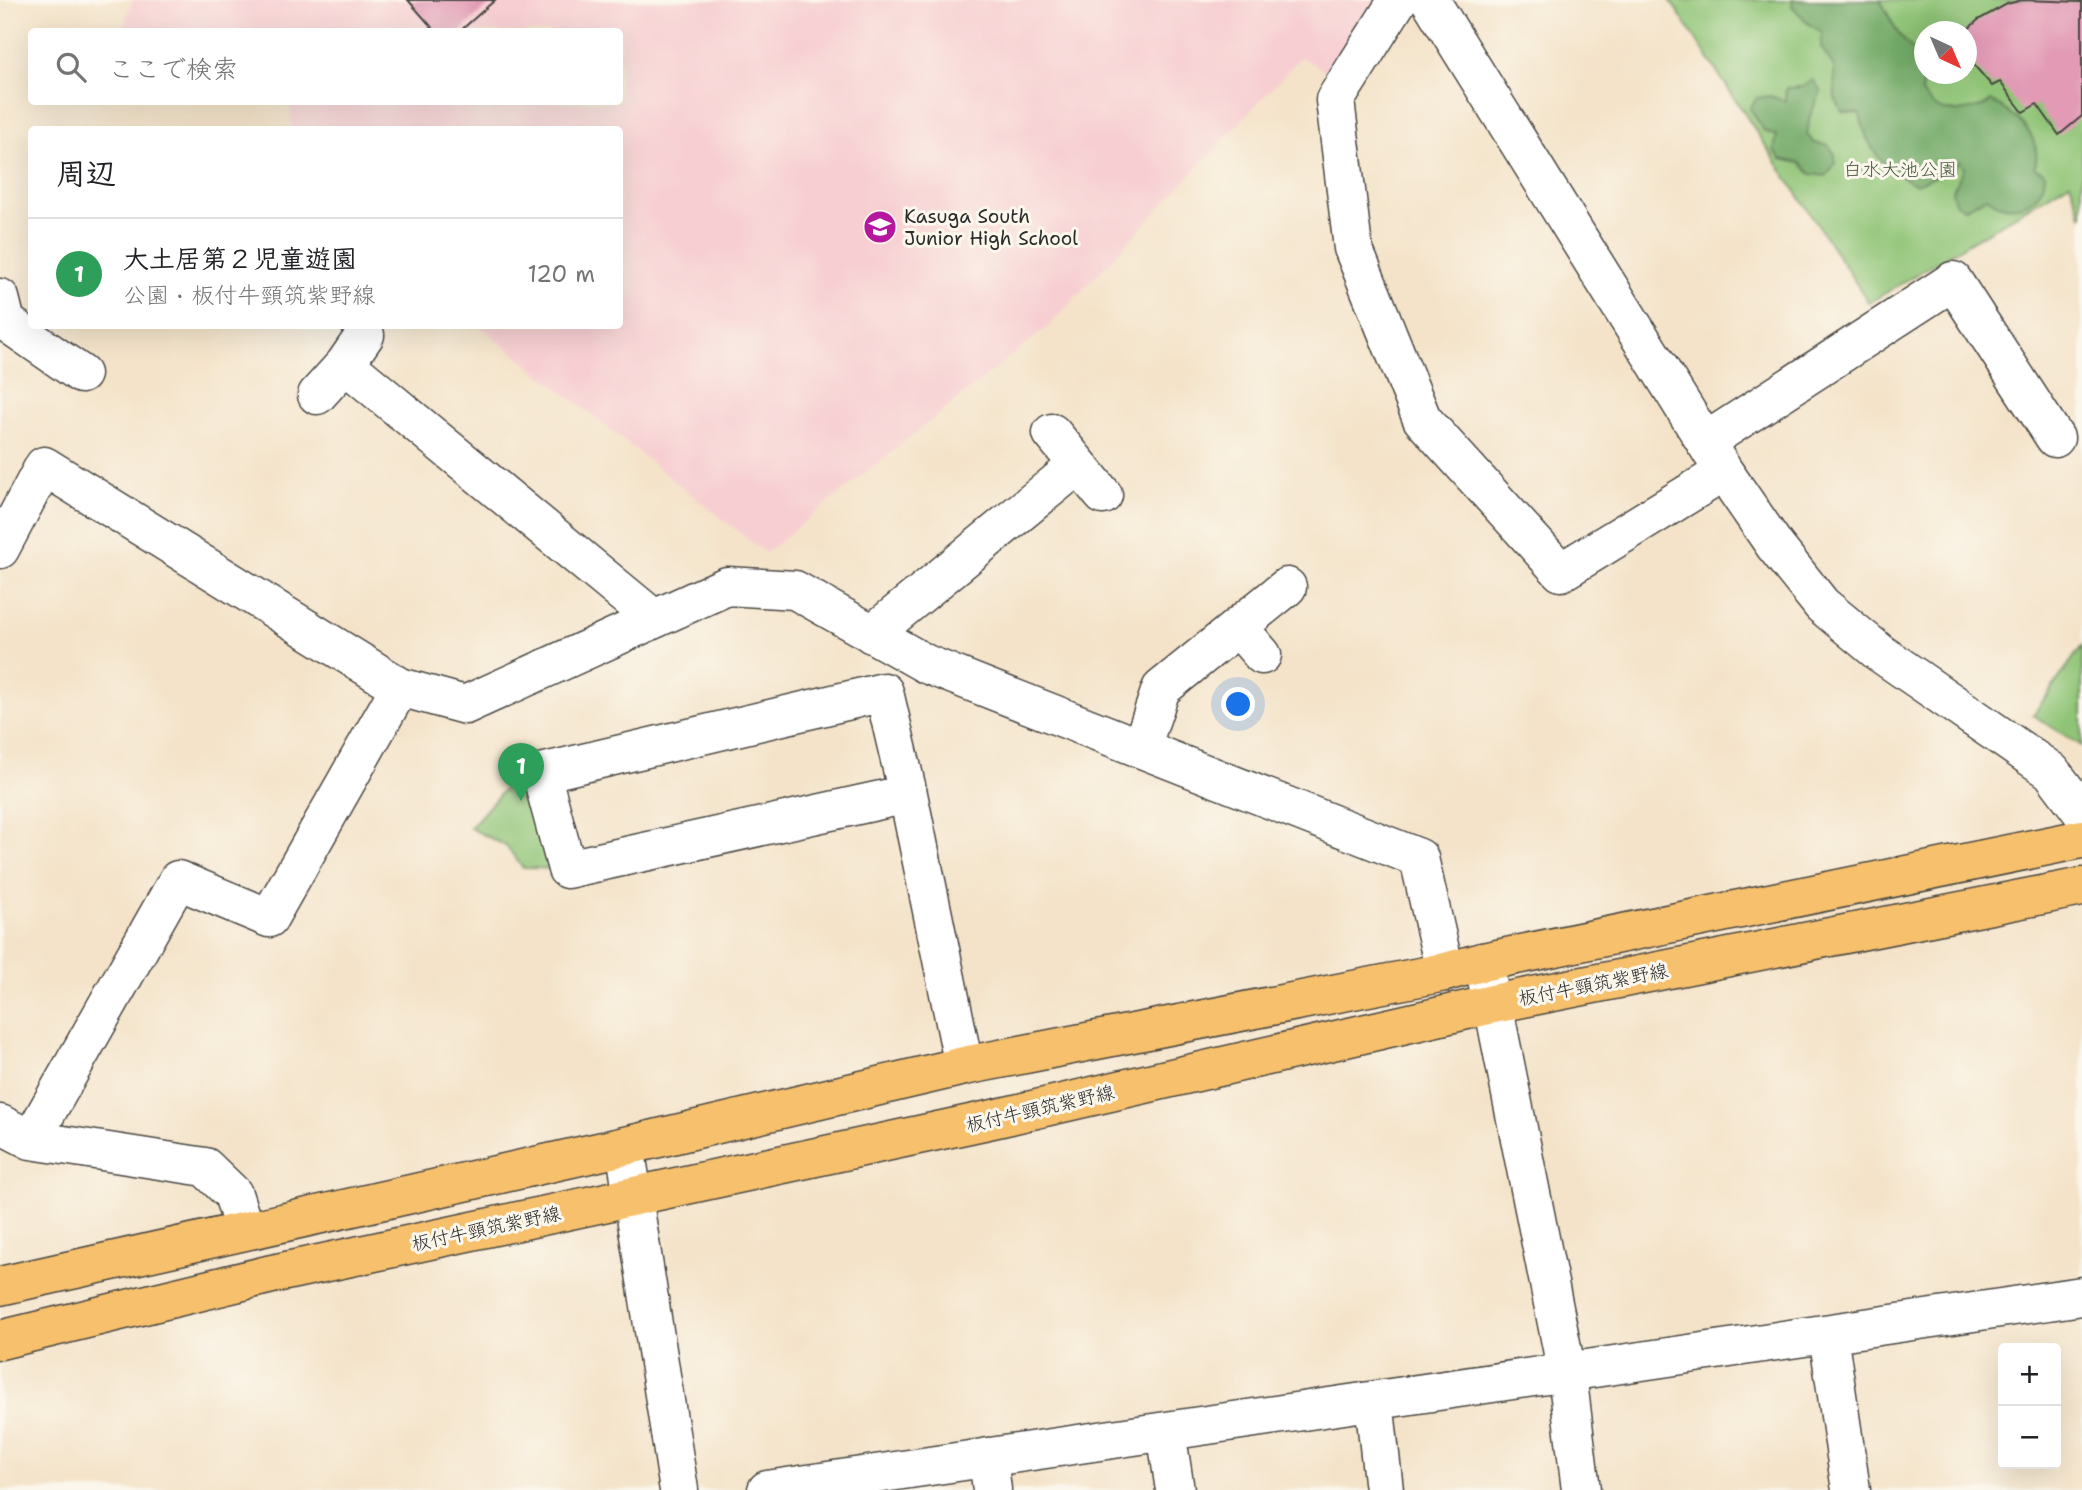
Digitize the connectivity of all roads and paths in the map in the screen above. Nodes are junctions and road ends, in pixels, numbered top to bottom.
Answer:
1 (1398, 0) edge
2 (1430, 0) edge
3 (0, 298) edge
4 (81, 374) dead end
5 (317, 395) dead end
6 (1052, 433) dead end
7 (2055, 438) dead end
8 (1715, 457) junction
9 (1078, 465) junction
10 (1103, 495) dead end
11 (0, 549) edge
12 (1287, 587) dead end
13 (654, 619) junction
14 (1238, 627) junction
15 (872, 634) junction
16 (1262, 655) dead end
17 (400, 687) junction
18 (1140, 748) junction
19 (908, 794) junction
20 (2082, 812) edge
21 (2082, 839) edge
22 (2082, 887) edge
23 (1482, 962) junction
24 (1445, 972) junction
25 (1493, 1003) junction
26 (964, 1066) junction
27 (16, 1132) edge
28 (625, 1146) junction
29 (634, 1196) junction
30 (244, 1229) junction
31 (0, 1286) edge
32 (2082, 1296) edge
33 (1828, 1334) junction
34 (0, 1340) edge
35 (1567, 1373) junction
36 (1374, 1401) junction
37 (1166, 1431) junction
38 (990, 1474) edge
39 (679, 1490) edge
40 (767, 1490) edge
41 (1175, 1490) edge
42 (1384, 1490) edge
43 (1581, 1490) edge
44 (1851, 1490) edge

1 - 8 street
2 - 8 street
3 - 4 street
5 - 13 street
6 - 9 street
7 - 8 street
8 - 20 street
9 - 10 street
9 - 15 street
11 - 17 street
12 - 14 street
13 - 15 street
13 - 17 street
14 - 16 street
14 - 18 street
15 - 18 street
17 - 27 street
18 - 24 street
19 - 19 street
19 - 26 street
21 - 23 main road
22 - 25 main road, 板付牛頸筑紫野線
23 - 24 main road
23 - 25 street
24 - 26 main road
25 - 29 main road, 板付牛頸筑紫野線
25 - 35 street
26 - 28 main road
27 - 30 street
28 - 29 street
28 - 30 main road
29 - 34 main road, 板付牛頸筑紫野線
29 - 39 street
30 - 31 main road
32 - 33 street
33 - 35 street
33 - 44 street
35 - 36 street
35 - 43 street
36 - 37 street
36 - 42 street
37 - 38 street
37 - 41 street
38 - 40 street

